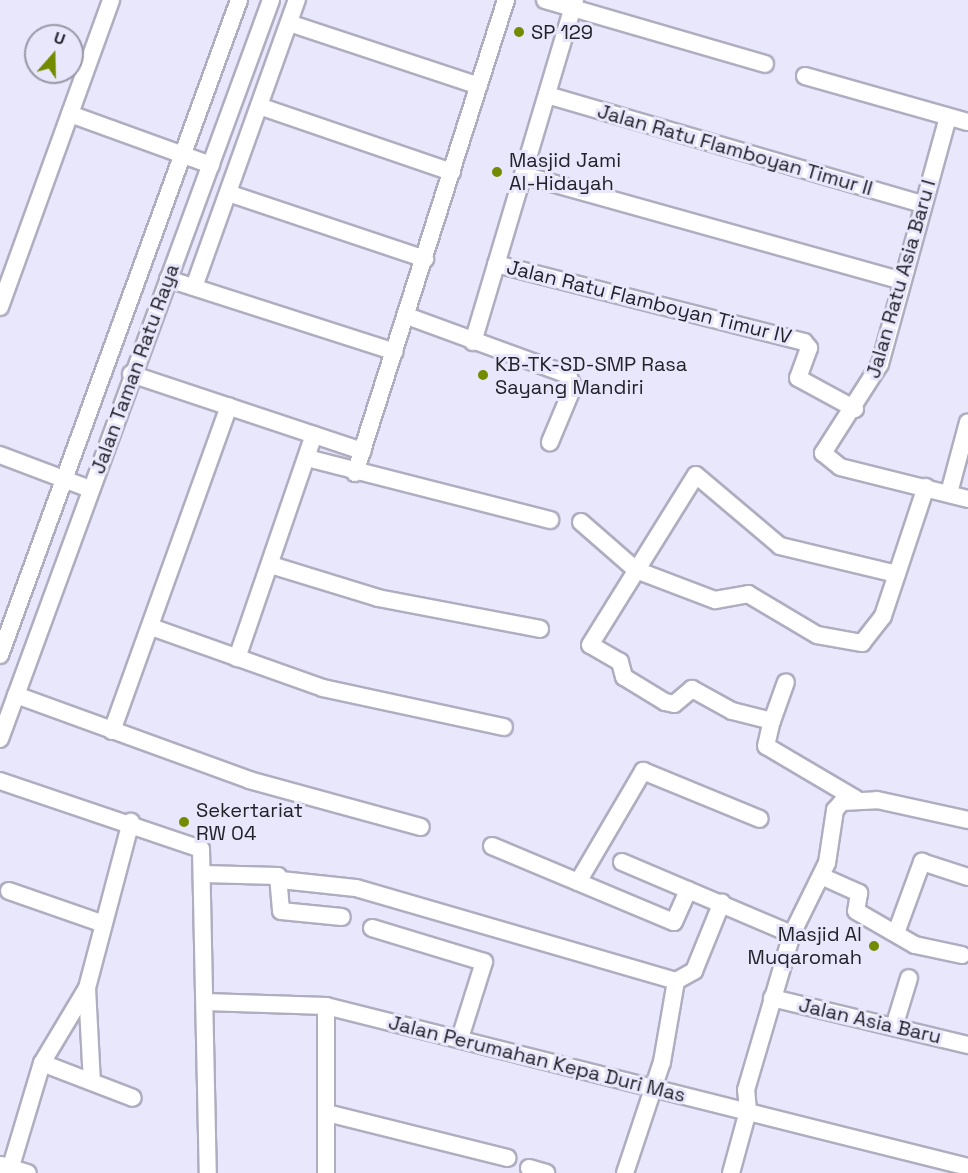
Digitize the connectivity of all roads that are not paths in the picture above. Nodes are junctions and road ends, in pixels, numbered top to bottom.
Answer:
1 (111, 0) edge
2 (239, 0) edge
3 (271, 0) edge
4 (297, 0) edge
5 (506, 0) edge
6 (545, 0) edge
7 (574, 4) edge
8 (289, 23) junction
9 (765, 64) dead end
10 (805, 76) dead end
11 (479, 86) junction
12 (546, 95) junction
13 (259, 106) junction
14 (70, 114) junction
15 (948, 117) junction
16 (968, 122) edge
17 (186, 156) junction
18 (209, 164) junction
19 (452, 172) junction
20 (522, 176) junction
21 (228, 193) junction
22 (923, 204) junction
23 (425, 259) junction
24 (496, 264) junction
25 (168, 279) junction
26 (902, 281) junction
27 (194, 287) junction
28 (0, 307) edge
29 (407, 316) junction
30 (473, 342) junction
31 (395, 352) junction
32 (131, 374) junction
33 (230, 406) junction
34 (855, 409) junction
35 (968, 422) edge
36 (314, 435) junction
37 (550, 442) dead end
38 (363, 451) junction
39 (0, 455) edge
40 (307, 459) junction
41 (356, 472) junction
42 (66, 480) junction
43 (926, 487) junction
44 (88, 488) junction
45 (949, 493) junction
46 (968, 499) edge
47 (550, 520) dead end
48 (581, 522) dead end
49 (271, 565) junction
50 (636, 570) junction
51 (897, 574) junction
52 (150, 627) junction
53 (540, 628) dead end
54 (0, 656) edge
55 (237, 658) junction
56 (786, 682) dead end
57 (16, 695) junction
58 (772, 721) junction
59 (504, 727) dead end
60 (112, 731) junction
61 (0, 739) edge
62 (0, 781) edge
63 (856, 799) junction
64 (760, 819) dead end
65 (968, 820) edge
66 (131, 822) junction
67 (421, 827) dead end
68 (492, 846) dead end
69 (622, 862) dead end
70 (202, 874) junction
71 (821, 876) junction
72 (968, 877) edge
73 (281, 880) junction
74 (578, 882) junction
75 (688, 890) junction
76 (9, 891) dead end
77 (722, 902) junction
78 (342, 917) dead end
79 (101, 923) junction
80 (372, 928) dead end
81 (897, 933) junction
82 (792, 934) junction
83 (962, 955) dead end
84 (909, 978) dead end
85 (676, 981) junction
86 (87, 988) junction
87 (772, 998) junction
88 (206, 1002) junction
89 (326, 1006) junction
90 (894, 1027) junction
91 (460, 1038) junction
92 (968, 1045) edge
93 (42, 1063) junction
94 (92, 1082) junction
95 (654, 1090) junction
96 (133, 1098) dead end
97 (748, 1111) junction
98 (327, 1113) junction
99 (507, 1158) dead end
100 (968, 1167) edge
101 (6, 1168) edge
102 (28, 1173) edge
103 (208, 1173) edge
104 (326, 1173) edge
105 (625, 1173) edge
106 (731, 1173) edge

1 - 14 street
2 - 17 street, Jalan Taman Ratu Raya
3 - 18 street, Jalan Taman Ratu Raya
4 - 8 street
5 - 11 street
6 - 7 street
7 - 9 street
7 - 12 street
8 - 11 street
8 - 13 street
10 - 15 street
11 - 19 street
12 - 20 street
12 - 22 street, Jalan Ratu Flamboyan Timur II
13 - 19 street
13 - 21 street
14 - 17 street
14 - 28 street
15 - 16 street
15 - 22 street, Jalan Ratu Asia Baru I
17 - 18 street
17 - 42 street, Jalan Taman Ratu Raya
18 - 25 street, Jalan Taman Ratu Raya
19 - 23 street
20 - 24 street
20 - 26 street
21 - 23 street
21 - 27 street
22 - 26 street, Jalan Ratu Asia Baru I
23 - 29 street
24 - 30 street
24 - 34 street, Jalan Ratu Flamboyan Timur IV
25 - 27 street
25 - 32 street, Jalan Taman Ratu Raya
26 - 34 street, Jalan Ratu Asia Baru I
27 - 31 street
29 - 30 street
29 - 31 street
30 - 37 street
31 - 38 street
32 - 33 street
32 - 44 street, Jalan Taman Ratu Raya
33 - 36 street
33 - 52 street
34 - 43 street, Jalan Ratu Asia Baru I
35 - 45 street
36 - 38 street
36 - 40 street
38 - 41 street
39 - 42 street
40 - 41 street
40 - 49 street
41 - 47 street
42 - 44 street
42 - 54 street, Jalan Taman Ratu Raya
43 - 45 street, Jalan Ratu Asia Baru I
43 - 51 street
44 - 57 street, Jalan Taman Ratu Raya
45 - 46 street, Jalan Ratu Asia Baru I
48 - 50 street
49 - 53 street
49 - 55 street
50 - 51 street
50 - 51 street
50 - 58 street
52 - 55 street
52 - 60 street
55 - 59 street
56 - 58 street
57 - 60 street
57 - 61 street, Jalan Taman Ratu Raya
58 - 63 street
60 - 67 street
62 - 66 street
63 - 65 street
63 - 71 street
64 - 74 street
66 - 70 street
66 - 79 street
68 - 74 street
69 - 75 street
70 - 73 street
70 - 88 street
71 - 81 street
71 - 82 street
72 - 81 street
73 - 78 street
73 - 85 street
74 - 75 street
75 - 77 street
76 - 79 street
77 - 82 street
77 - 85 street
79 - 86 street
80 - 91 street
81 - 83 street
82 - 87 street
84 - 90 street
85 - 95 street
86 - 93 street
86 - 94 street
87 - 90 street, Jalan Asia Baru
87 - 97 street
88 - 89 street, Jalan Perumahan Kepa Duri Mas
88 - 103 street
89 - 91 street, Jalan Perumahan Kepa Duri Mas
89 - 98 street
90 - 92 street, Jalan Asia Baru
91 - 95 street, Jalan Perumahan Kepa Duri Mas
93 - 94 street
93 - 101 street
94 - 96 street
95 - 97 street, Jalan Perumahan Kepa Duri Mas
95 - 105 street
97 - 100 street, Jalan Perumahan Kepa Duri Mas
97 - 106 street
98 - 99 street
98 - 104 street
101 - 102 street

